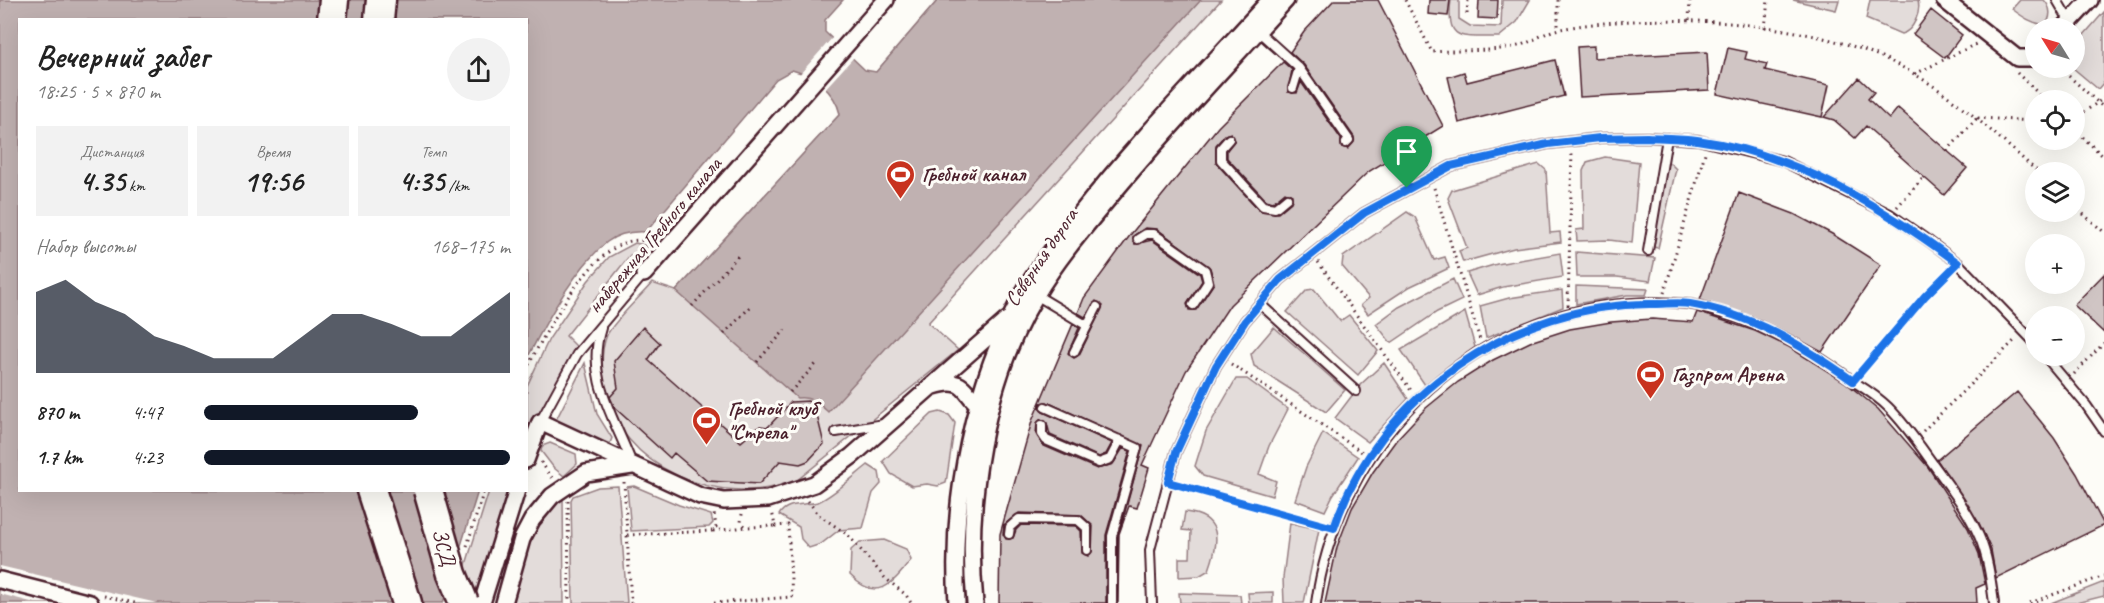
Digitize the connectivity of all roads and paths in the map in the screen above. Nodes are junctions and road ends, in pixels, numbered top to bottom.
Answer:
1 (334, 0) edge
2 (381, 0) edge
3 (886, 0) edge
4 (1270, 0) edge
5 (1286, 0) edge
6 (1405, 0) edge
7 (1468, 0) edge
8 (1558, 0) edge
9 (1690, 0) edge
10 (1768, 0) edge
11 (1944, 0) edge
12 (2057, 0) edge
13 (2090, 0) edge
14 (1467, 14) dead end
15 (332, 18) edge
16 (379, 18) edge
17 (2064, 18) edge
18 (2073, 18) edge
19 (1689, 20) junction
20 (1765, 28) junction
21 (1558, 29) junction
22 (1258, 31) junction
23 (1979, 42) dead end
24 (2025, 63) edge
25 (2017, 66) junction
26 (1299, 69) junction
27 (1915, 74) junction
28 (2071, 78) edge
29 (1293, 88) dead end
30 (2037, 90) edge
31 (2104, 98) edge
32 (2099, 103) junction
33 (2104, 108) edge
34 (2085, 111) edge
35 (1977, 118) junction
36 (2025, 120) edge
37 (1667, 138) junction
38 (2085, 139) edge
39 (1226, 141) dead end
40 (1572, 142) junction
41 (1707, 142) junction
42 (1346, 143) dead end
43 (1947, 151) dead end
44 (2104, 157) edge
45 (2027, 162) edge
46 (1430, 177) junction
47 (1924, 177) dead end
48 (1284, 202) dead end
49 (1890, 214) junction
50 (2085, 216) edge
51 (2104, 232) edge
52 (1138, 238) dead end
53 (658, 246) dead end
54 (1648, 251) dead end
55 (1312, 254) junction
56 (739, 255) dead end
57 (1958, 263) junction
58 (644, 274) joint
59 (1036, 295) junction
60 (753, 304) dead end
61 (1260, 304) junction
62 (1660, 304) junction
63 (1193, 305) dead end
64 (692, 306) dead end
65 (1097, 307) dead end
66 (1567, 314) junction
67 (1017, 317) junction
68 (602, 323) junction
69 (1086, 325) junction
70 (785, 330) dead end
71 (2024, 331) joint
72 (724, 334) dead end
73 (2104, 343) edge
74 (1483, 350) junction
75 (1074, 352) dead end
76 (1221, 357) junction
77 (757, 362) dead end
78 (818, 362) dead end
79 (2054, 366) edge
80 (528, 367) edge
81 (1853, 381) junction
82 (2067, 381) junction
83 (931, 387) junction
84 (1356, 391) dead end
85 (790, 392) dead end
86 (1418, 399) junction
87 (985, 407) junction
88 (1045, 407) dead end
89 (540, 422) junction
90 (890, 423) junction
91 (1041, 426) dead end
92 (2104, 431) edge
93 (836, 432) dead end
94 (1915, 439) junction
95 (1120, 440) junction
96 (528, 455) edge
97 (1368, 457) junction
98 (632, 466) junction
99 (615, 482) dead end
100 (624, 482) junction
101 (632, 482) dead end
102 (1168, 482) junction
103 (561, 490) junction
104 (372, 492) edge
105 (429, 492) edge
106 (516, 492) edge
107 (805, 497) dead end
108 (713, 512) dead end
109 (775, 526) dead end
110 (746, 527) dead end
111 (1334, 528) junction
112 (712, 531) junction
113 (1009, 532) dead end
114 (627, 536) junction
115 (1087, 550) dead end
116 (2104, 576) edge
117 (0, 580) edge
118 (743, 602) edge
119 (90, 603) edge
120 (407, 603) edge
121 (464, 603) edge
122 (482, 603) edge
123 (504, 603) edge
124 (569, 603) edge
125 (631, 603) edge
126 (714, 603) edge
127 (911, 603) edge
128 (957, 603) edge
129 (975, 603) edge
130 (1112, 603) edge
131 (1152, 603) edge
132 (1316, 603) edge
133 (1994, 603) edge
134 (2030, 603) edge

1 - 15 highway
2 - 16 highway
3 - 58 street, набережная Гребного канала
4 - 67 street, Северная дорога
5 - 22 street, Северная дорога
6 - 21 path
7 - 14 path
8 - 21 path
9 - 19 path
10 - 20 path
11 - 25 street
12 - 17 lane
13 - 18 street
19 - 20 path
19 - 21 path
20 - 27 path
22 - 26 lane
22 - 59 street, Северная дорога
23 - 27 path
24 - 25 street
25 - 30 path
26 - 29 lane
26 - 42 lane
27 - 35 path
28 - 32 path
31 - 32 path
32 - 33 path
32 - 34 path
35 - 36 path
35 - 43 path
35 - 45 path
37 - 40 lane
37 - 41 lane
37 - 54 lane
38 - 44 path
39 - 48 lane
40 - 46 lane
40 - 66 path
41 - 49 lane
41 - 62 path
46 - 55 lane
46 - 74 path
47 - 49 path
49 - 57 lane
50 - 51 path
52 - 63 lane
53 - 80 path
55 - 61 lane
55 - 86 path
56 - 64 path
57 - 71 lane
57 - 81 path
58 - 68 lane, набережная Гребного канала
59 - 67 street, Северная дорога
59 - 69 lane
60 - 72 path
61 - 76 lane
61 - 84 lane
62 - 66 lane
62 - 81 lane
65 - 69 lane
66 - 74 lane
67 - 83 street
67 - 87 street, Северная дорога
68 - 89 lane
68 - 98 lane, набережная Гребного канала
69 - 75 lane
70 - 77 path
71 - 94 path
73 - 82 path
74 - 86 lane
76 - 97 path
76 - 102 lane
78 - 85 path
79 - 82 lane
81 - 94 lane
82 - 92 lane
83 - 87 street
83 - 90 street
86 - 97 lane
87 - 128 street, Северная дорога
87 - 129 street, Северная дорога
88 - 95 lane
89 - 96 street
89 - 98 street
90 - 93 lane
90 - 98 street
91 - 95 lane
94 - 133 lane
95 - 130 lane
96 - 103 path
97 - 111 lane
98 - 103 street
99 - 100 path
100 - 101 path
100 - 114 path
102 - 111 path
102 - 131 lane
103 - 123 street
103 - 124 path
104 - 120 highway
105 - 121 highway, ЗСД, bridge
106 - 122 street
107 - 127 path
108 - 112 path
109 - 118 path
110 - 112 path
111 - 132 lane
112 - 114 path
113 - 115 lane
114 - 125 path
116 - 134 path
117 - 119 street
118 - 126 path

